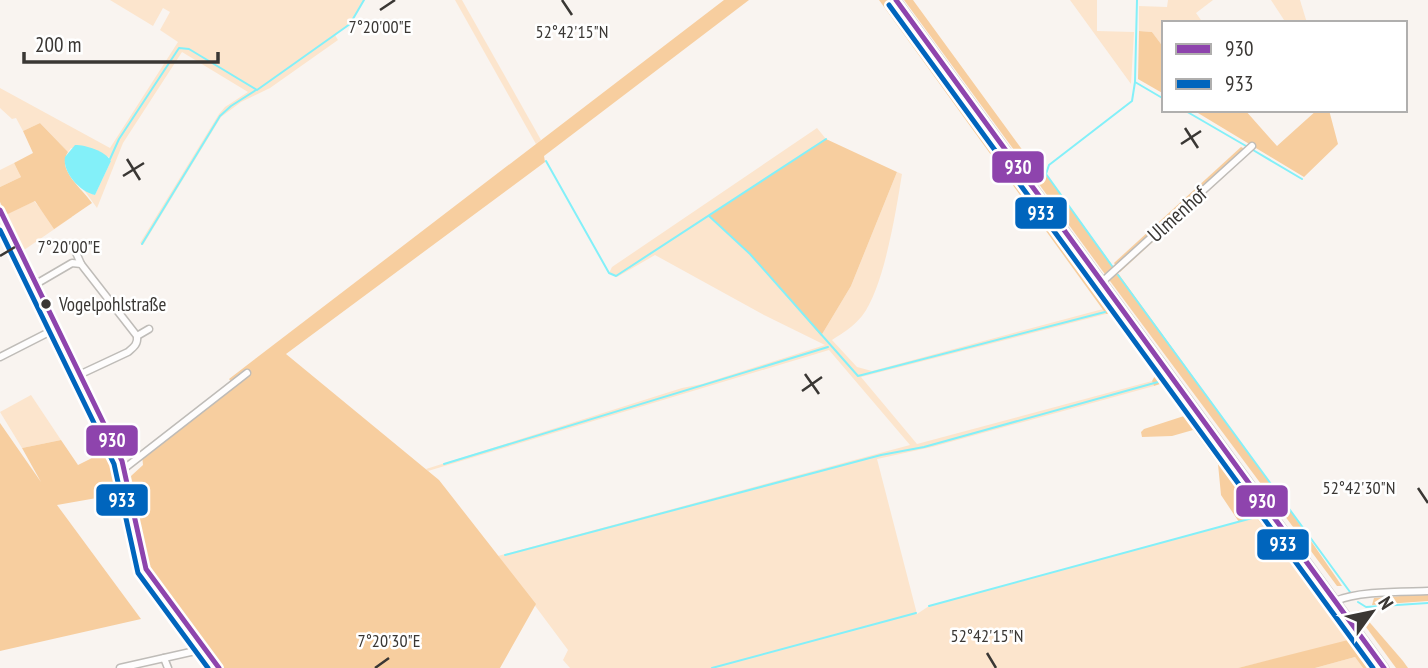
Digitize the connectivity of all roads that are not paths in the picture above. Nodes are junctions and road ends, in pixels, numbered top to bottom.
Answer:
1 (895, 0) edge
2 (1252, 146) dead end
3 (0, 210) edge
4 (74, 248) dead end
5 (81, 264) junction
6 (1102, 282) junction
7 (36, 284) junction
8 (57, 328) junction
9 (149, 329) dead end
10 (137, 336) junction
11 (0, 357) edge
12 (247, 373) dead end
13 (81, 374) junction
14 (124, 468) junction
15 (1428, 591) edge
16 (1336, 601) junction
17 (204, 649) junction
18 (164, 658) junction
19 (120, 668) edge
20 (168, 668) edge
21 (219, 668) edge
22 (1384, 668) edge

1 - 6 main road
2 - 6 street, Ulmenhof
3 - 7 street
4 - 5 street
5 - 7 street
5 - 10 street
6 - 16 main road
7 - 8 street
8 - 11 street
8 - 13 street
9 - 10 street
10 - 13 street
12 - 14 street
13 - 14 street
14 - 17 street
15 - 16 street
16 - 22 main road
17 - 18 street
17 - 21 street
18 - 19 street
18 - 20 street

